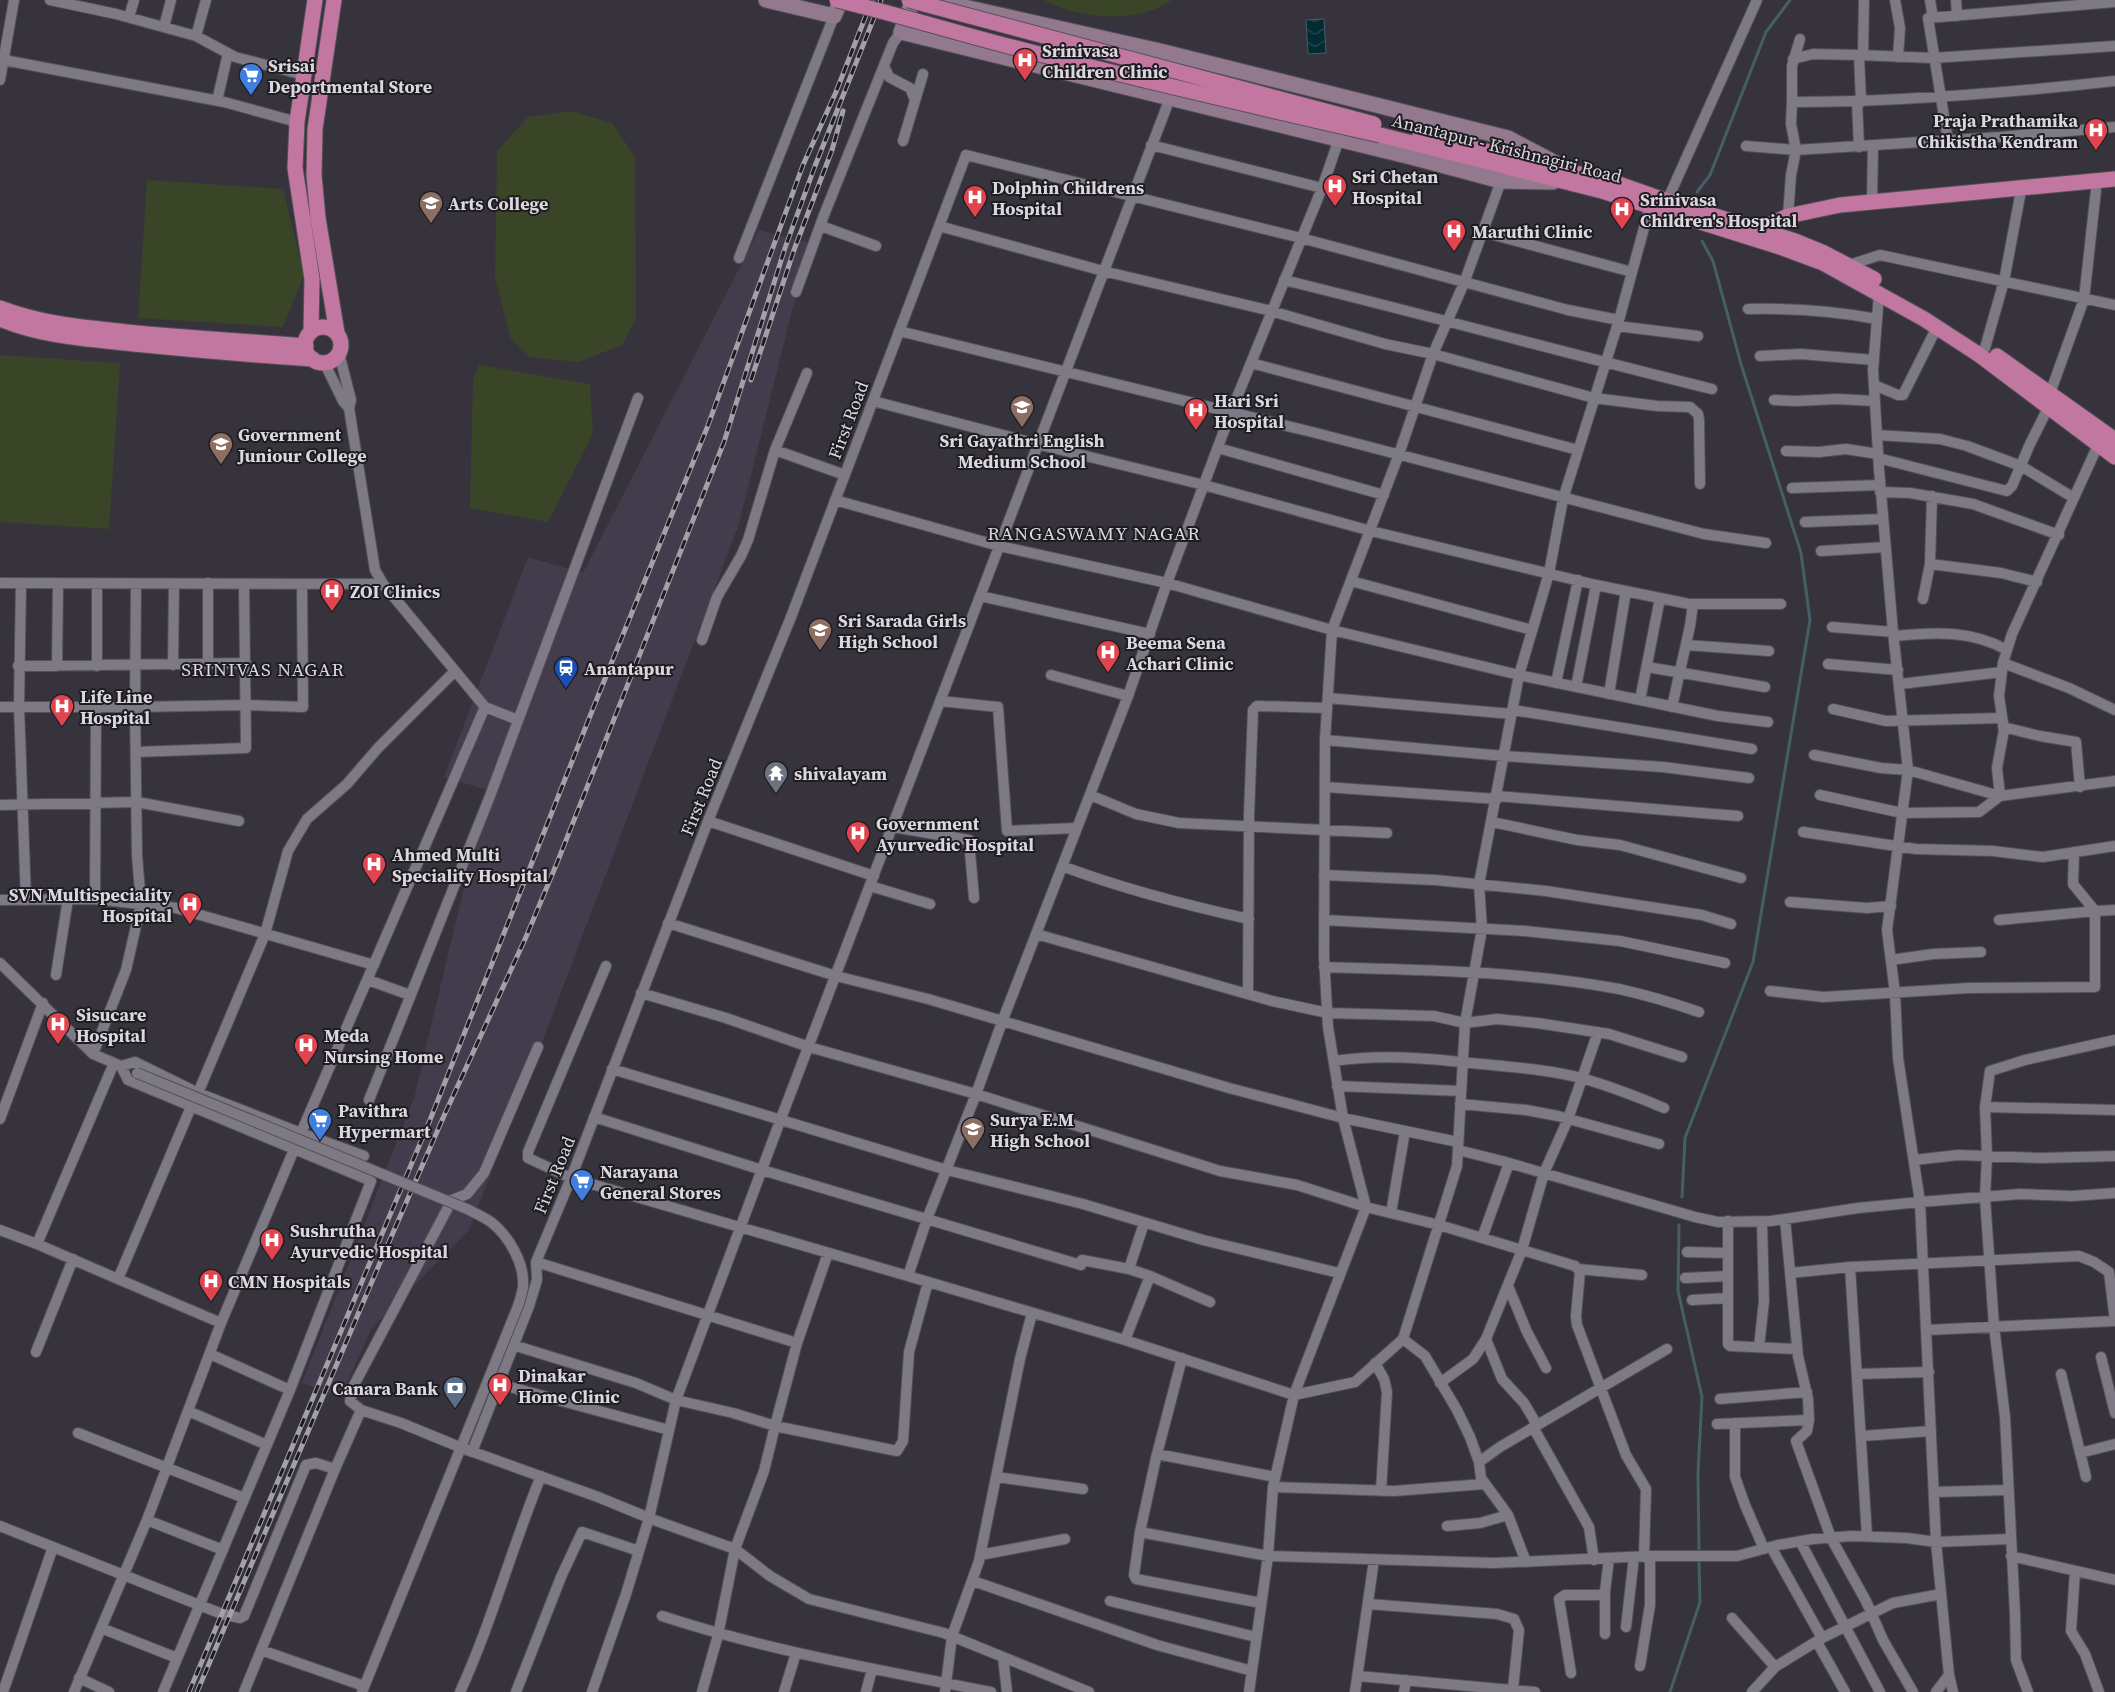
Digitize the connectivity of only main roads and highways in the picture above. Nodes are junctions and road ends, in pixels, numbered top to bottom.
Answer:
1 (315, 0) edge
2 (334, 0) edge
3 (837, 0) edge
4 (909, 0) edge
5 (1381, 130) junction
6 (1569, 176) junction
7 (2115, 179) edge
8 (2115, 188) edge
9 (1759, 229) junction
10 (1744, 236) junction
11 (1782, 242) junction
12 (0, 308) edge
13 (0, 319) edge
14 (337, 333) junction
15 (313, 350) junction
16 (2048, 403) junction
17 (2115, 440) edge
18 (2115, 457) edge

1 - 15 highway
2 - 14 highway
3 - 5 highway, Anantapur - Krishnagiri Road, bridge
4 - 5 highway, bridge
5 - 6 highway, Anantapur - Krishnagiri Road
6 - 9 highway, Anantapur - Krishnagiri Road
6 - 10 highway, Anantapur - Krishnagiri Road
7 - 9 highway
8 - 11 highway
9 - 10 highway
9 - 11 highway, Anantapur - Krishnagiri Road
10 - 11 highway, Anantapur - Krishnagiri Road
11 - 16 highway, Anantapur - Krishnagiri Road
11 - 16 highway, Anantapur - Krishnagiri Road
12 - 15 highway
13 - 15 highway
14 - 15 highway
14 - 15 highway
16 - 17 highway, Anantapur - Krishnagiri Road
16 - 18 highway, Anantapur - Krishnagiri Road

